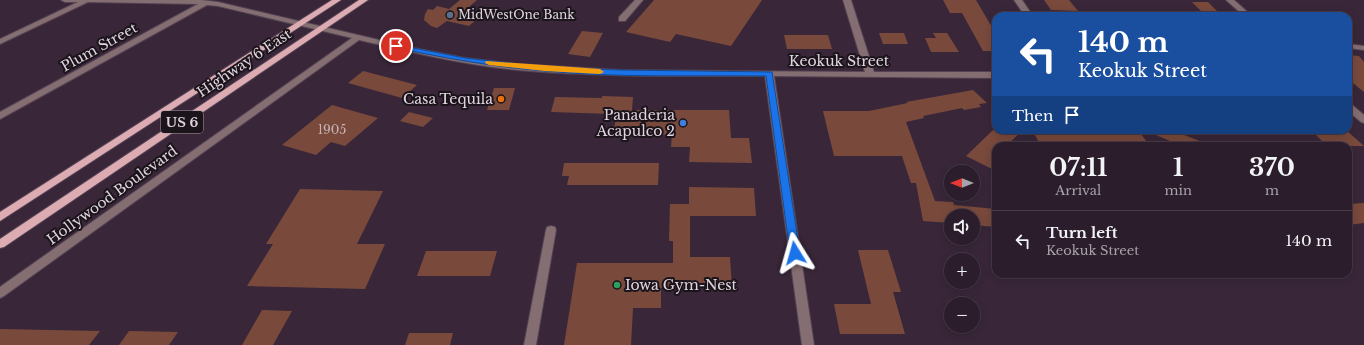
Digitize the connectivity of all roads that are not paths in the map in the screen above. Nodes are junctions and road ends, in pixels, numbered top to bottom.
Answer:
1 (65, 0) edge
2 (88, 0) edge
3 (338, 0) edge
4 (364, 0) edge
5 (639, 0) edge
6 (847, 0) edge
7 (1018, 0) edge
8 (1230, 0) edge
9 (208, 1) edge
10 (1026, 12) edge
11 (1244, 12) edge
12 (622, 18) dead end
13 (300, 24) junction
14 (321, 29) junction
15 (358, 37) junction
16 (0, 42) edge
17 (1352, 46) edge
18 (1364, 48) edge
19 (769, 73) junction
20 (870, 74) junction
21 (992, 75) edge
22 (1352, 110) edge
23 (0, 116) edge
24 (1364, 120) edge
25 (0, 217) edge
26 (551, 230) dead end
27 (0, 244) edge
28 (0, 292) edge
29 (530, 345) edge
30 (808, 345) edge

1 - 2 street, Keokuk Street
2 - 9 street, Keokuk Street
2 - 16 street
3 - 13 main road, Highway 6 East / US 6
4 - 14 main road, Highway 6 East / US 6
5 - 12 street
6 - 20 street
7 - 10 street
8 - 11 street
9 - 13 street, Keokuk Street
9 - 23 street, Plum Street
13 - 14 street, Keokuk Street
13 - 25 main road, Highway 6 East / US 6
14 - 15 street, Keokuk Street
14 - 27 main road, Highway 6 East / US 6
15 - 19 street, Keokuk Street
15 - 28 street, Hollywood Boulevard
17 - 18 street
19 - 20 street, Keokuk Street
19 - 30 street
20 - 21 street, Keokuk Street
22 - 24 street
26 - 29 street

